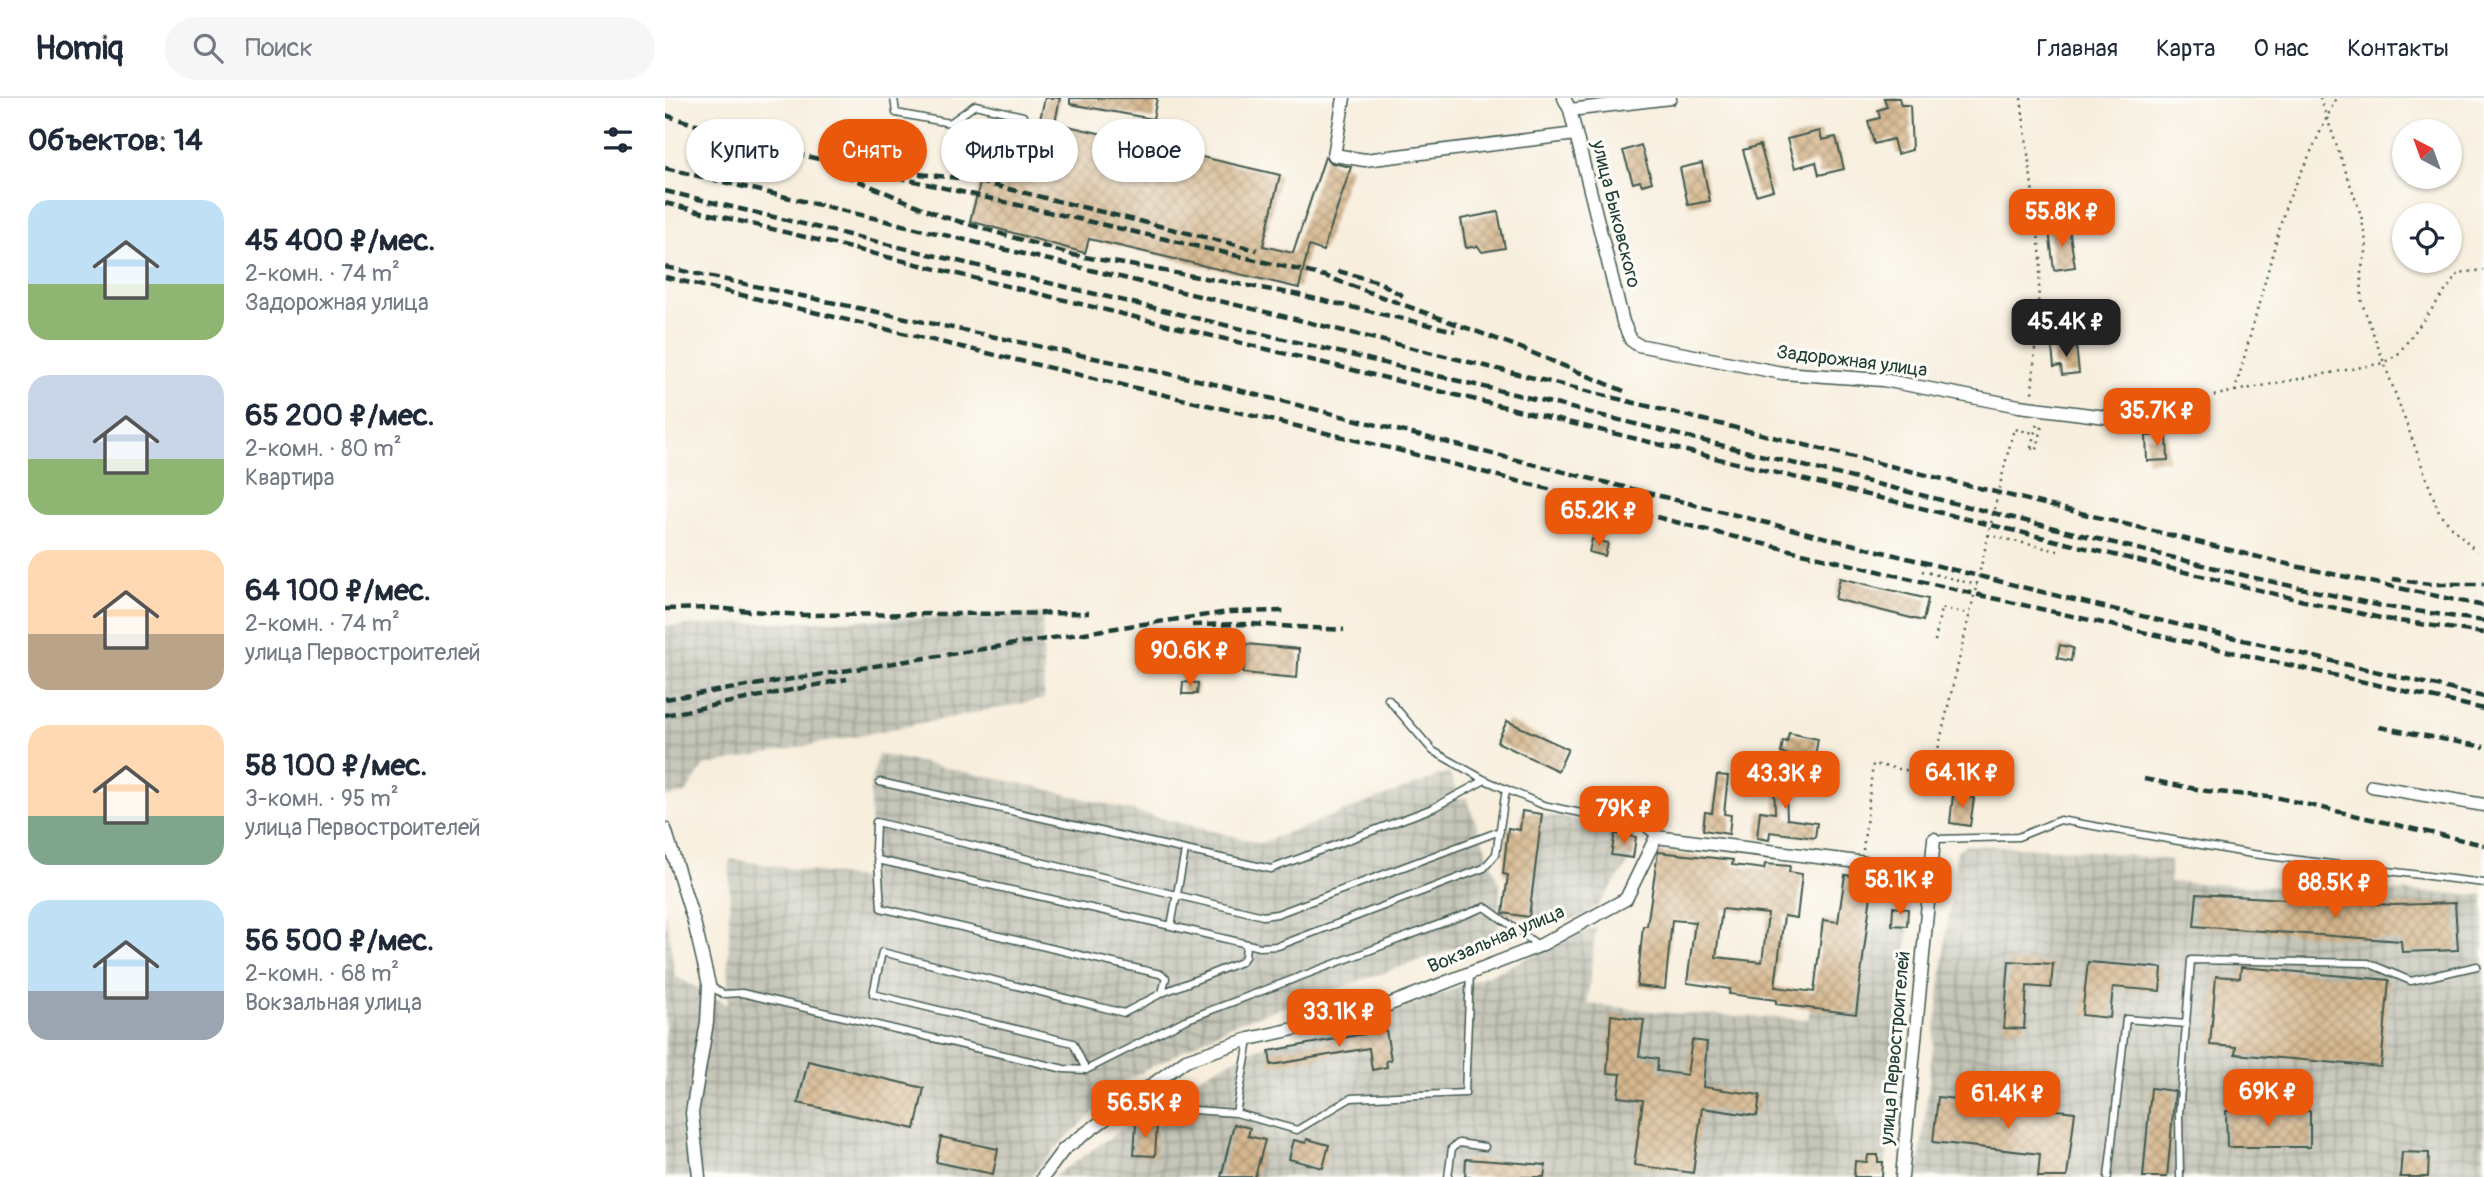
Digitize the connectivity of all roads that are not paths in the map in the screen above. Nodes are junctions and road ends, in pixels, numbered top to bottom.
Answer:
1 (894, 98) edge
2 (1344, 98) edge
3 (1670, 98) edge
4 (1567, 104) edge
5 (1023, 116) dead end
6 (1576, 134) junction
7 (1631, 340) joint
8 (2113, 418) road end
9 (1388, 699) dead end
10 (1485, 780) junction
11 (880, 782) dead end
12 (2372, 786) dead end
13 (1506, 789) junction
14 (2484, 805) edge
15 (665, 830) edge
16 (1500, 831) junction
17 (1656, 838) junction
18 (1934, 839) joint
19 (1185, 851) junction
20 (879, 860) junction
21 (1931, 870) junction
22 (2484, 883) edge
23 (1177, 896) junction
24 (1171, 926) junction
25 (1246, 944) junction
26 (1539, 946) junction
27 (2477, 966) dead end
28 (1470, 973) junction
29 (709, 985) junction
30 (1162, 993) junction
31 (2186, 1024) junction
32 (1249, 1039) junction
33 (1086, 1070) junction
34 (1166, 1108) dead end
35 (1236, 1113) junction
36 (1485, 1146) dead end
37 (699, 1177) edge
38 (1043, 1177) edge
39 (1448, 1177) edge
40 (1902, 1177) edge
41 (2108, 1177) edge
42 (2181, 1177) edge

1 - 5 lane
2 - 6 street
3 - 4 street
4 - 6 street, улица Быковского
6 - 7 street, улица Быковского
7 - 8 street, Задорожная улица
9 - 10 lane
10 - 13 lane
10 - 19 lane
11 - 19 lane
12 - 14 street
13 - 16 lane
13 - 17 lane
15 - 29 street
16 - 23 lane
16 - 25 lane
17 - 21 street
17 - 26 street, Вокзальная улица
18 - 21 street, улица Первостроителей
18 - 22 lane
19 - 23 lane
20 - 23 lane
20 - 24 lane
20 - 30 lane
21 - 40 street, улица Первостроителей
23 - 24 lane
24 - 25 lane
25 - 30 lane
26 - 28 street, Вокзальная улица
26 - 33 lane
27 - 31 lane
28 - 32 street, Вокзальная улица
28 - 35 lane
29 - 33 lane
29 - 37 street
30 - 33 lane
31 - 41 lane
31 - 42 lane
32 - 35 lane
32 - 38 street, Вокзальная улица
34 - 35 lane
36 - 39 lane

